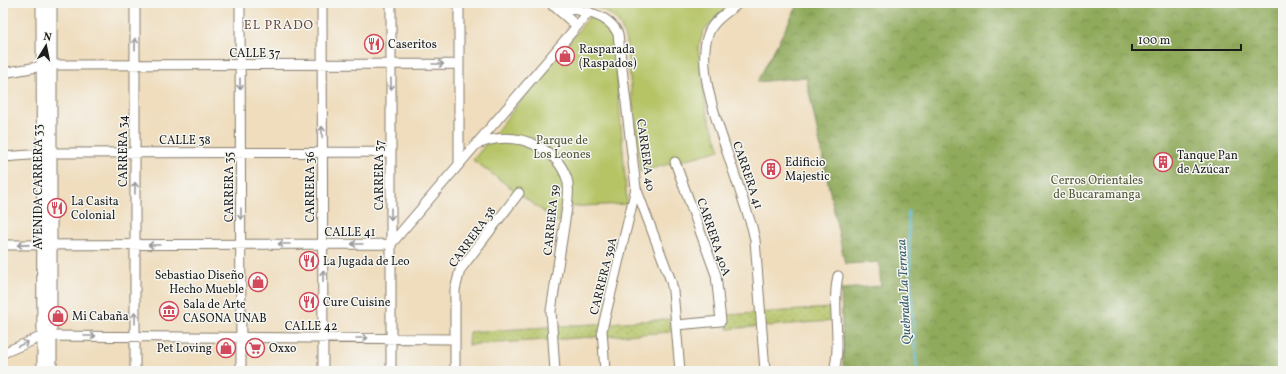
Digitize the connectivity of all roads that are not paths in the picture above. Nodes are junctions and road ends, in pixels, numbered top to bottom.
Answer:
1 (42, 3) edge
2 (51, 3) edge
3 (135, 3) edge
4 (240, 3) edge
5 (322, 3) edge
6 (391, 3) edge
7 (459, 3) edge
8 (740, 3) edge
9 (552, 4) edge
10 (589, 12) junction
11 (577, 26) junction
12 (391, 64) junction
13 (458, 64) junction
14 (135, 65) junction
15 (240, 65) junction
16 (322, 65) junction
17 (47, 66) junction
18 (3, 73) edge
19 (476, 144) junction
20 (135, 152) junction
21 (240, 152) junction
22 (391, 152) junction
23 (47, 153) junction
24 (322, 153) junction
25 (3, 157) edge
26 (675, 162) dead end
27 (459, 164) junction
28 (636, 188) junction
29 (519, 194) dead end
30 (241, 244) junction
31 (322, 244) junction
32 (391, 244) junction
33 (3, 245) edge
34 (47, 245) junction
35 (135, 245) junction
36 (838, 276) dead end
37 (676, 325) junction
38 (47, 336) junction
39 (135, 337) junction
40 (241, 338) junction
41 (323, 338) junction
42 (391, 339) junction
43 (455, 339) junction
44 (3, 353) edge
45 (43, 371) edge
46 (51, 371) edge
47 (135, 371) edge
48 (241, 371) edge
49 (323, 371) edge
50 (390, 371) edge
51 (455, 371) edge
52 (555, 371) edge
53 (606, 371) edge
54 (680, 371) edge
55 (765, 371) edge
56 (834, 371) edge

1 - 17 main road, AVENIDA CARRERA 33
2 - 17 main road, AVENIDA CARRERA 33
14 -> 3 street, CARRERA 34
4 - 15 street, CARRERA 35
5 - 16 street, CARRERA 36
6 - 12 street, CARRERA 37
7 - 13 street
8 - 55 street, CARRERA 41
9 - 10 street, CARRERA 40
9 - 11 street, CARRERA 40
10 - 11 street, CALLE 41
10 - 28 street, CARRERA 40
11 - 19 street, CALLE 41
12 -> 13 street, CALLE 37
12 - 16 street, CALLE 37
12 -> 22 street, CARRERA 37
13 - 27 street
14 - 15 street, CALLE 37
14 - 17 street, CALLE 37
14 - 20 street, CARRERA 34
15 - 16 street, CALLE 37
15 -> 21 street, CARRERA 35
24 -> 16 street, CARRERA 36
17 - 18 street, CALLE 37
17 - 23 main road, AVENIDA CARRERA 33
19 - 27 street, CALLE 41
19 - 52 street, CARRERA 39
20 - 21 street, CALLE 38
20 - 23 street, CALLE 38
35 -> 20 street, CARRERA 34
21 - 24 street, CALLE 38
21 -> 30 street, CARRERA 35
22 - 24 street, CALLE 38
22 -> 32 street, CARRERA 37
23 - 25 street, CALLE 38
23 - 34 main road, AVENIDA CARRERA 33
24 - 31 street, CARRERA 36
26 - 37 street, CARRERA 40A
27 - 32 street, CALLE 41
28 - 37 street, CARRERA 40
28 - 53 street, CARRERA 39A
29 - 43 street, CARRERA 38
31 -> 30 street, CALLE 41
30 -> 35 street, CALLE 41
30 - 40 street, CARRERA 35
32 -> 31 street, CALLE 41
41 -> 31 street, CARRERA 36
32 - 42 street, CARRERA 37
34 -> 33 street, CALLE 41
34 - 35 street, CALLE 41
34 - 38 main road, AVENIDA CARRERA 33
39 -> 35 street, CARRERA 34
36 - 56 street
37 - 54 street, CARRERA 40
38 -> 39 street, CALLE 42
44 -> 38 street, CALLE 42
38 - 45 main road, AVENIDA CARRERA 33
38 - 46 main road, AVENIDA CARRERA 33
39 - 40 street, CALLE 42
39 - 47 street, CARRERA 34
40 - 41 street, CALLE 42
40 - 48 street, CARRERA 35
41 -> 42 street, CALLE 42
41 - 49 street, CARRERA 36
42 - 43 street, CALLE 42
42 - 50 street, CARRERA 37
43 - 51 street, CARRERA 38

